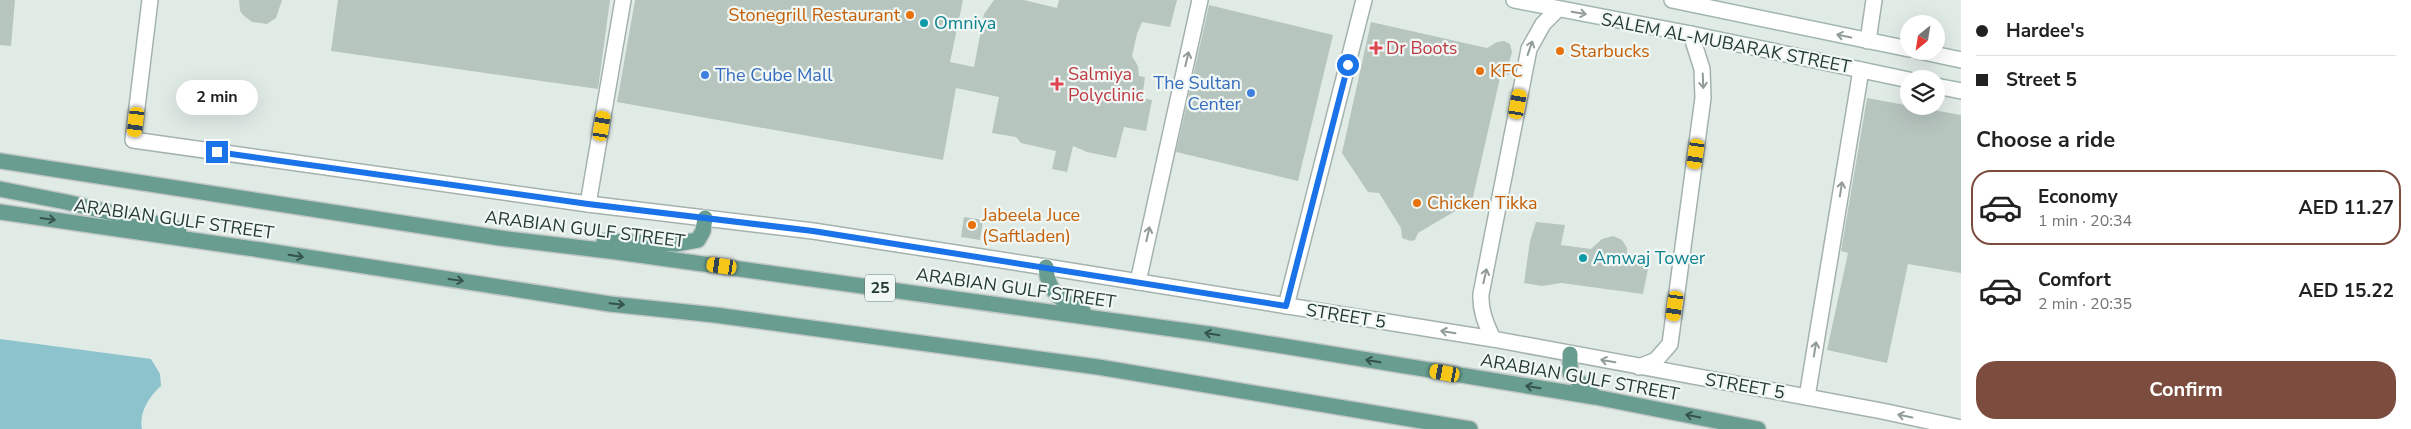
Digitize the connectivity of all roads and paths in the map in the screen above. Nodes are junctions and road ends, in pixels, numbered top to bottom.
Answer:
1 (150, 0) edge
2 (623, 0) edge
3 (1200, 0) edge
4 (1364, 0) edge
5 (1514, 0) edge
6 (1672, 0) edge
7 (1874, 0) edge
8 (1558, 9) junction
9 (1691, 34) junction
10 (1868, 41) junction
11 (1900, 47) edge
12 (1945, 57) edge
13 (1961, 60) edge
14 (1861, 70) junction
15 (1900, 78) edge
16 (1945, 88) edge
17 (1961, 91) edge
18 (0, 161) edge
19 (0, 189) edge
20 (588, 204) junction
21 (0, 212) edge
22 (705, 218) junction
23 (566, 246) junction
24 (261, 250) junction
25 (1046, 268) junction
26 (1138, 282) junction
27 (1286, 306) junction
28 (1101, 319) junction
29 (1493, 339) junction
30 (1570, 354) junction
31 (1639, 367) junction
32 (1595, 397) junction
33 (1807, 397) junction
34 (1958, 425) edge
35 (1470, 429) edge
36 (1758, 429) edge

1 - 20 street, STREET 5
2 - 20 street
26 -> 3 street
4 - 27 street
5 - 8 street, SALEM AL-MUBARAK STREET
10 -> 6 street, SALEM AL-MUBARAK STREET
7 - 10 street
8 -> 9 street, SALEM AL-MUBARAK STREET
29 -> 8 street
9 - 14 street, SALEM AL-MUBARAK STREET
9 -> 31 street
10 - 11 street, SALEM AL-MUBARAK STREET
12 - 13 street
14 - 15 street, SALEM AL-MUBARAK STREET
33 -> 14 street
16 - 17 street
18 - 23 main road, ARABIAN GULF STREET / 25
19 - 24 main road
20 - 22 street, STREET 5
21 -> 24 main road, ARABIAN GULF STREET
22 - 23 main road
22 - 25 street, STREET 5
23 - 28 main road, ARABIAN GULF STREET / 25
24 -> 35 main road, ARABIAN GULF STREET
25 - 26 street, STREET 5
25 - 28 main road
26 - 27 street, STREET 5
29 -> 27 street, STREET 5
32 -> 28 main road, ARABIAN GULF STREET / 25
29 - 30 street, STREET 5
31 -> 30 street, STREET 5
30 - 32 main road
31 - 33 street, STREET 5
36 -> 32 main road, ARABIAN GULF STREET / 25
34 -> 33 street, STREET 5

